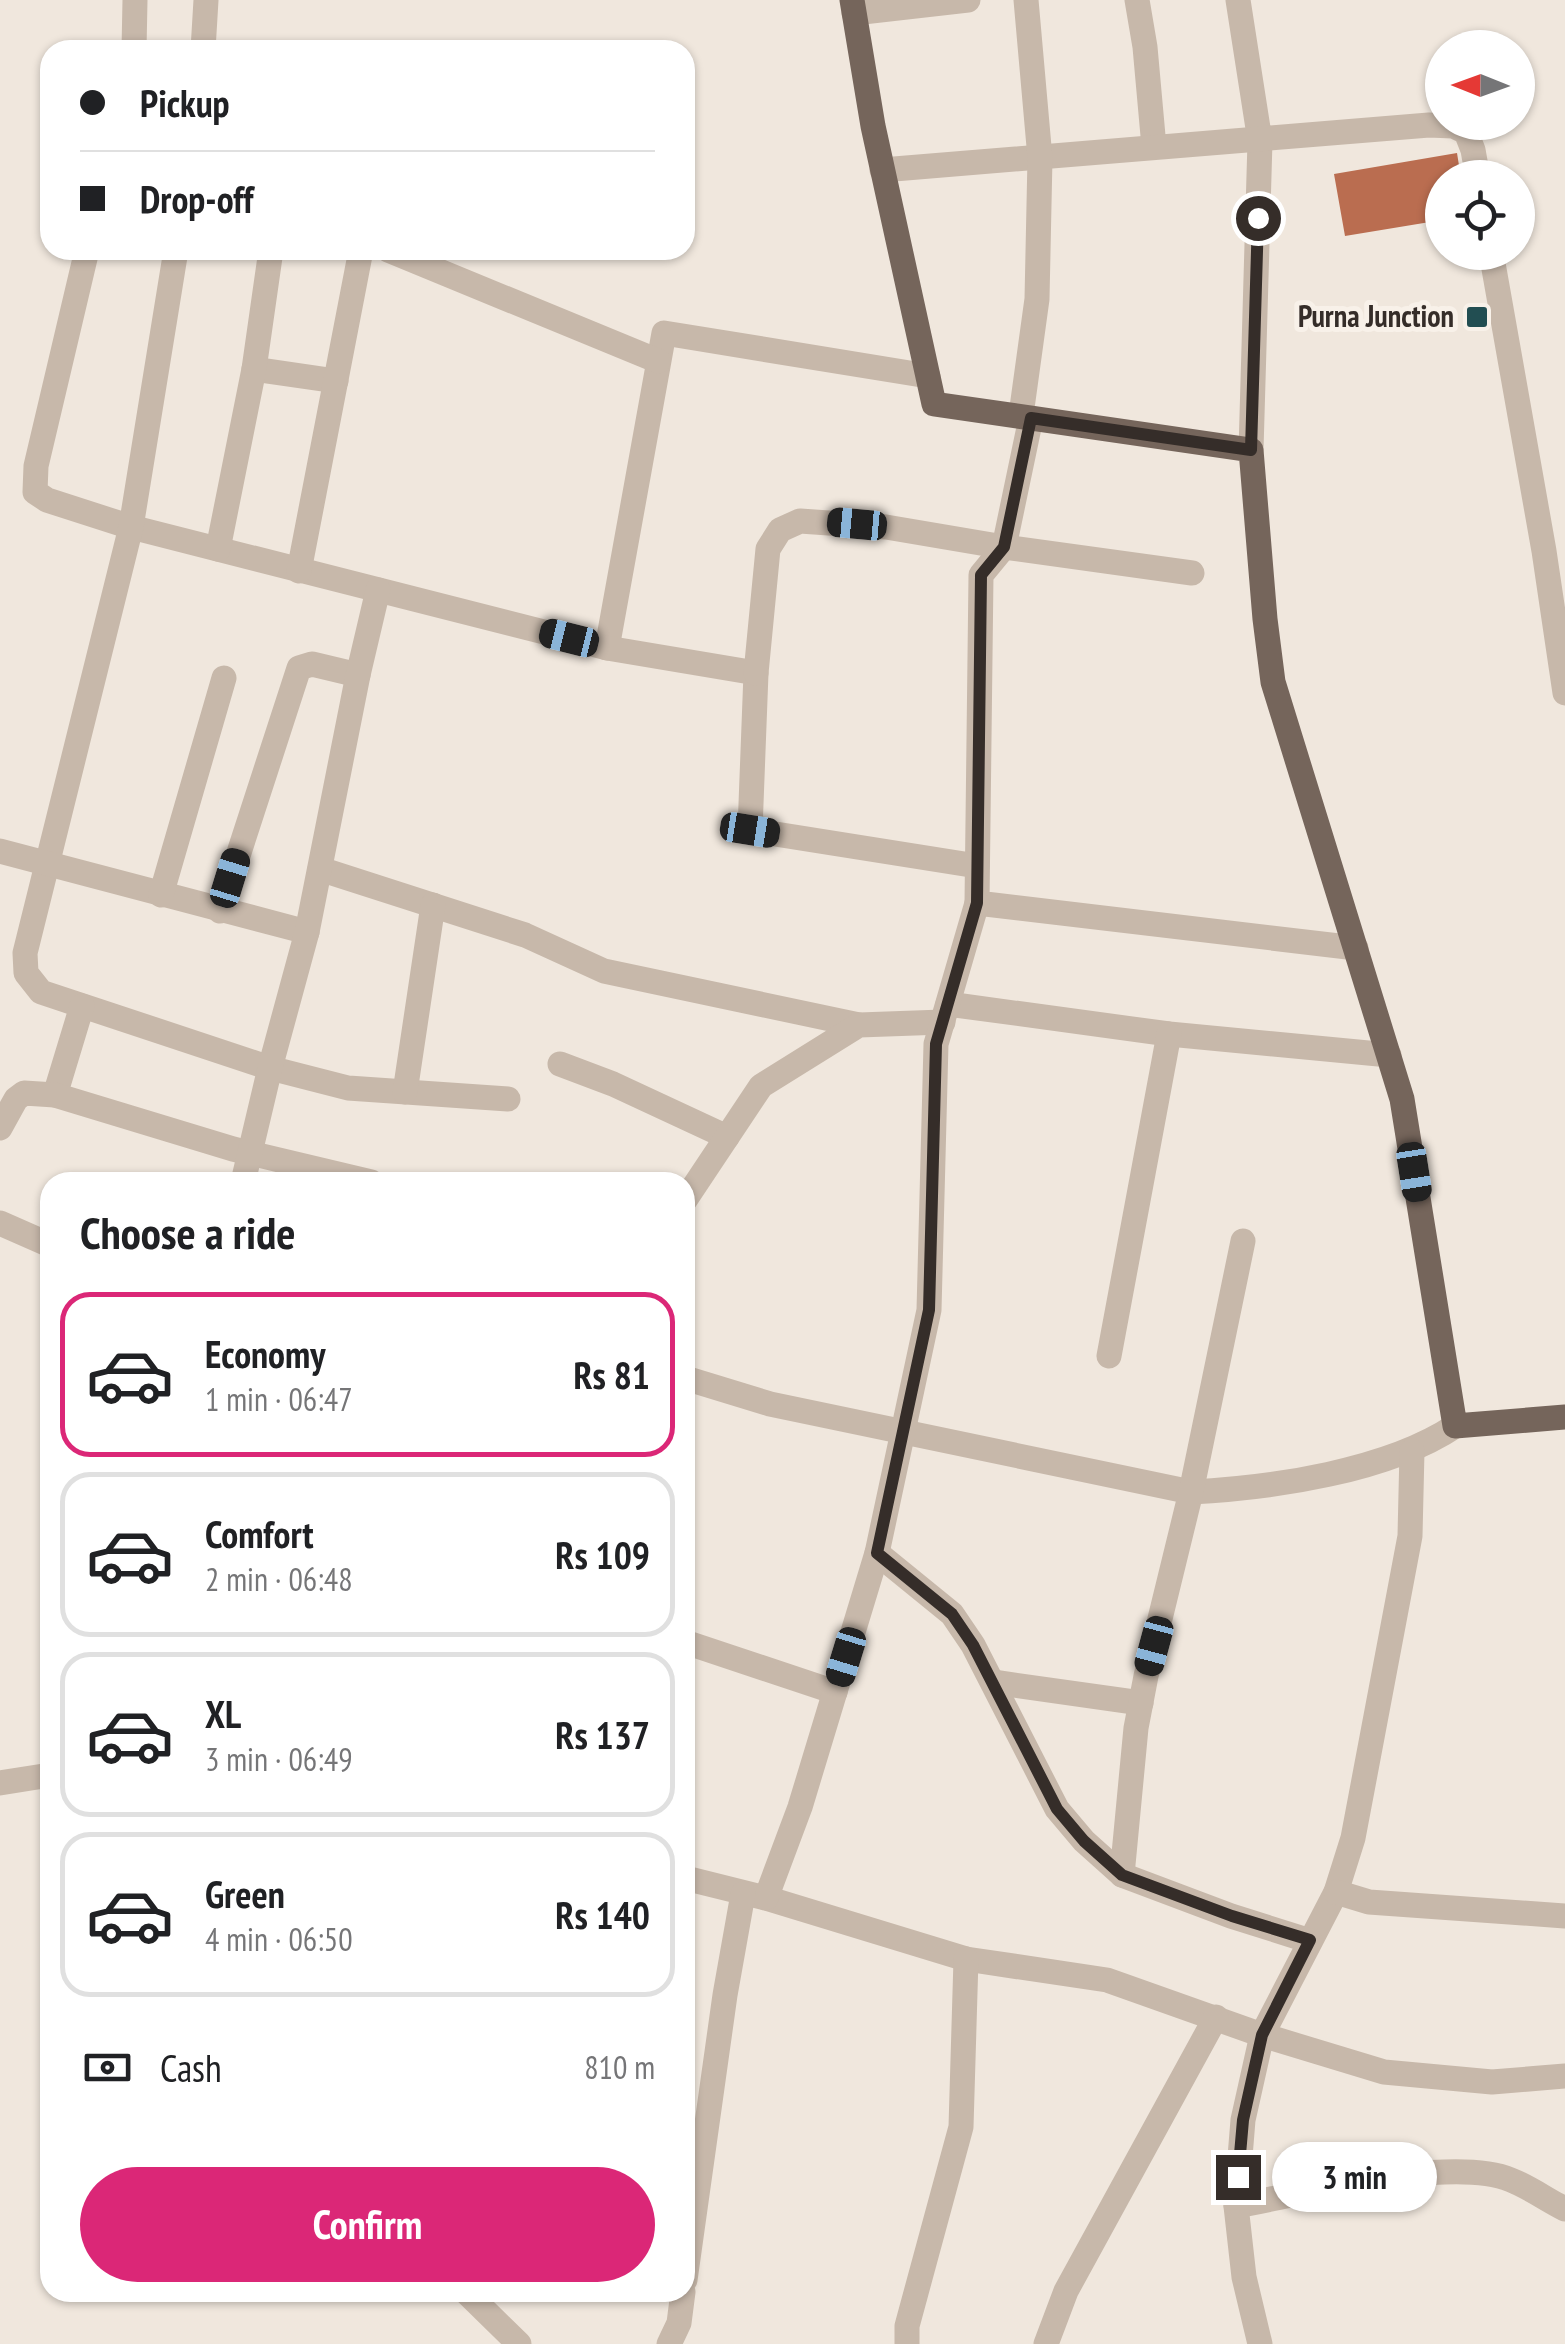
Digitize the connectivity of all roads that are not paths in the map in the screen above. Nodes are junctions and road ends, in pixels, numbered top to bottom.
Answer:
1 (135, 0) edge
2 (206, 0) edge
3 (968, 0) edge
4 (1026, 0) edge
5 (1137, 0) edge
6 (1238, 0) edge
7 (853, 6) edge
8 (134, 40) edge
9 (204, 40) edge
10 (1260, 141) junction
11 (1154, 146) junction
12 (1040, 158) junction
13 (1475, 160) edge
14 (882, 170) junction
15 (85, 260) edge
16 (174, 260) edge
17 (270, 260) edge
18 (359, 260) edge
19 (412, 260) edge
20 (1494, 270) edge
21 (658, 362) junction
22 (254, 369) junction
23 (928, 376) junction
24 (336, 381) junction
25 (1026, 417) junction
26 (1251, 450) junction
27 (132, 527) junction
28 (1004, 547) junction
29 (218, 549) junction
30 (299, 572) junction
31 (1192, 574) dead end
32 (378, 590) junction
33 (607, 648) junction
34 (756, 673) junction
35 (358, 675) junction
36 (224, 678) dead end
37 (1565, 692) edge
38 (0, 851) edge
39 (47, 865) junction
40 (977, 866) junction
41 (320, 869) junction
42 (161, 895) junction
43 (977, 903) junction
44 (433, 905) junction
45 (220, 911) junction
46 (307, 932) junction
47 (1356, 948) junction
48 (82, 1006) junction
49 (945, 1013) junction
50 (859, 1025) junction
51 (1170, 1034) junction
52 (1389, 1055) junction
53 (560, 1064) dead end
54 (270, 1068) junction
55 (405, 1092) junction
56 (55, 1095) junction
57 (508, 1099) dead end
58 (0, 1128) edge
59 (727, 1137) junction
60 (252, 1153) junction
61 (246, 1172) edge
62 (330, 1172) edge
63 (695, 1185) edge
64 (0, 1224) edge
65 (40, 1241) edge
66 (1243, 1241) dead end
67 (1109, 1356) dead end
68 (695, 1381) edge
69 (1565, 1417) edge
70 (1455, 1426) junction
71 (903, 1434) junction
72 (1412, 1451) junction
73 (1191, 1492) junction
74 (877, 1553) junction
75 (695, 1645) edge
76 (992, 1682) junction
77 (835, 1692) junction
78 (1141, 1702) junction
79 (40, 1777) edge
80 (0, 1784) edge
81 (1122, 1875) junction
82 (695, 1881) edge
83 (1336, 1892) junction
84 (755, 1896) junction
85 (1565, 1916) edge
86 (1310, 1940) junction
87 (966, 1959) junction
88 (1216, 2016) junction
89 (1262, 2035) junction
90 (1565, 2076) edge
91 (1236, 2206) junction
92 (695, 2209) edge
93 (1565, 2209) edge
94 (476, 2302) edge
95 (682, 2302) edge
96 (519, 2344) edge
97 (670, 2344) edge
98 (907, 2344) edge
99 (1046, 2344) edge
100 (1260, 2344) edge

1 - 8 street
2 - 9 street
3 - 7 street
4 - 12 street
5 - 11 street
6 - 10 street
7 - 14 main road
10 - 11 street
10 - 13 street
10 - 26 street
11 - 12 street
12 - 14 street
12 - 25 street
14 - 23 main road
15 - 27 street
16 - 27 street
17 - 22 street
18 - 24 street
19 - 21 street
20 - 37 street
21 - 23 street
21 - 33 street
22 - 24 street
22 - 29 street
23 - 25 main road
24 - 30 street
25 - 26 main road
25 - 28 street
26 - 47 main road
27 - 29 street
27 - 39 street
28 - 31 street
28 - 34 street
28 - 40 street
29 - 30 street
30 - 32 street
32 - 33 street
32 - 35 street
33 - 34 street
34 - 40 street
35 - 41 street
35 - 45 street
36 - 42 street
38 - 39 street
39 - 42 street
39 - 48 street
40 - 43 street
41 - 44 street
41 - 46 street
42 - 45 street
43 - 47 street
43 - 49 street
44 - 50 street
44 - 55 street
45 - 46 street
46 - 54 street
47 - 52 main road
48 - 54 street
48 - 56 street
49 - 50 street
49 - 51 street
49 - 71 street
50 - 59 street
51 - 52 street
51 - 67 street
52 - 70 main road
53 - 59 street
54 - 55 street
54 - 60 street
55 - 57 street
56 - 58 street
56 - 60 street
59 - 63 street
60 - 61 street
60 - 62 street
64 - 65 street
66 - 73 street
68 - 71 street
69 - 70 main road
70 - 72 street
71 - 73 street
71 - 74 street
72 - 73 street
72 - 83 street
73 - 78 street
74 - 76 street
74 - 77 street
75 - 77 street
76 - 78 street
76 - 81 street
77 - 84 street
78 - 81 street
79 - 80 street
81 - 86 street
82 - 84 street
83 - 85 street
83 - 86 street
84 - 87 street
84 - 92 street
86 - 89 street
87 - 88 street
87 - 98 street
88 - 89 street
88 - 99 street
89 - 90 street
89 - 91 street
91 - 93 street
91 - 100 street
94 - 96 street
95 - 97 street

